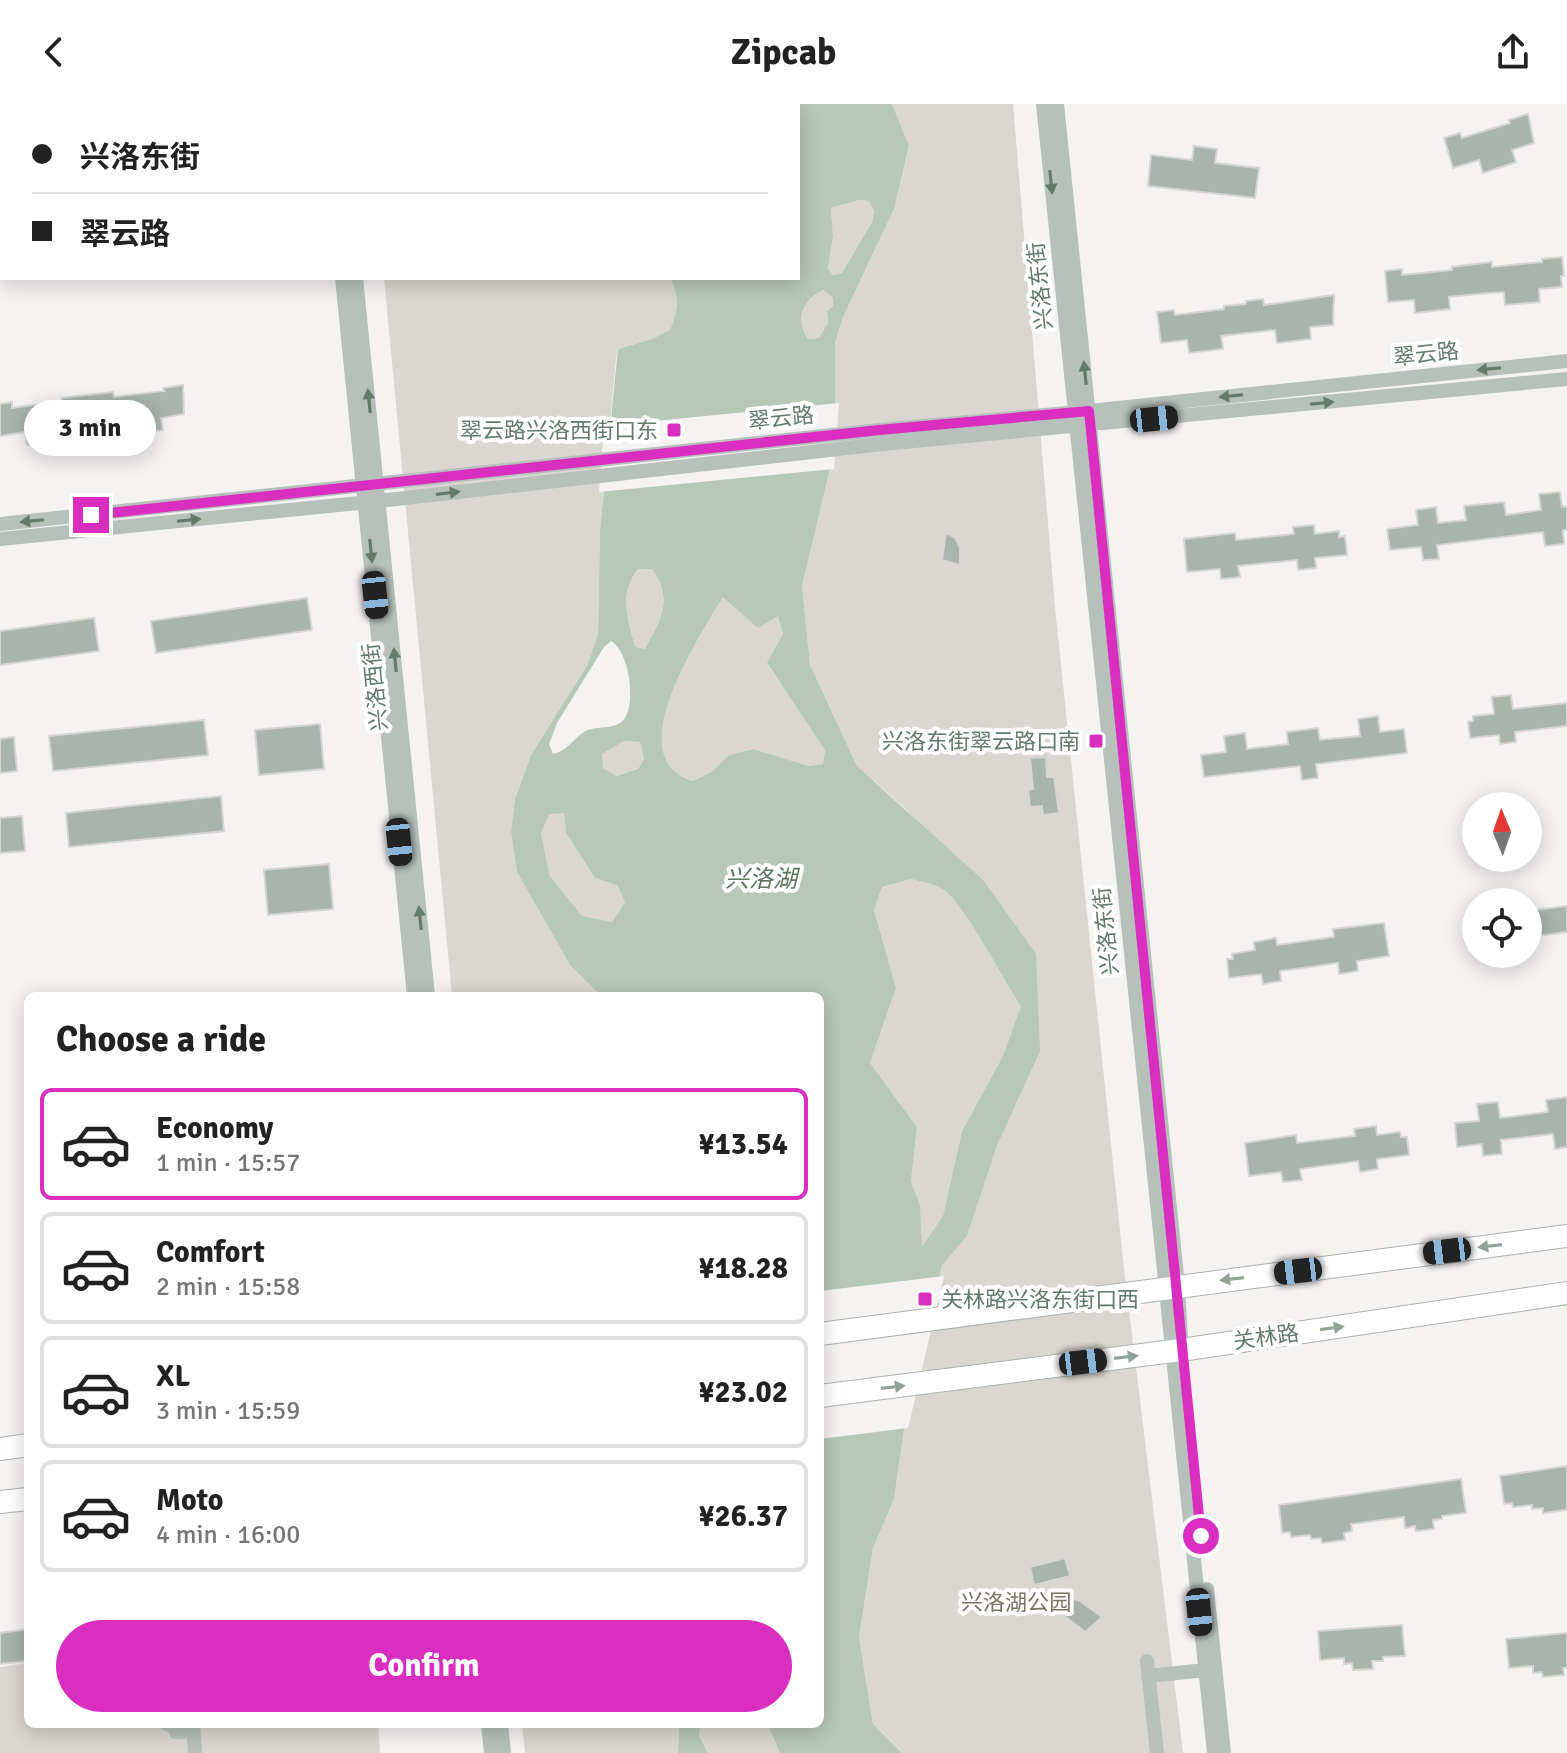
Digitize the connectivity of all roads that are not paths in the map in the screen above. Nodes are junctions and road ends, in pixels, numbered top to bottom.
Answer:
1 (1043, 104) edge
2 (1057, 104) edge
3 (342, 280) edge
4 (356, 280) edge
5 (1567, 361) edge
6 (1567, 379) edge
7 (1083, 419) junction
8 (584, 469) junction
9 (371, 484) junction
10 (372, 502) junction
11 (0, 524) edge
12 (0, 539) edge
13 (414, 992) edge
14 (428, 992) edge
15 (1567, 1236) edge
16 (1172, 1287) junction
17 (1567, 1293) edge
18 (824, 1333) edge
19 (1177, 1350) junction
20 (824, 1396) edge
21 (24, 1446) edge
22 (0, 1449) edge
23 (24, 1499) edge
24 (0, 1502) edge
25 (1206, 1670) junction
26 (193, 1728) edge
27 (488, 1728) edge
28 (501, 1728) edge
29 (195, 1753) edge
30 (491, 1753) edge
31 (504, 1753) edge
32 (1157, 1753) edge
33 (1214, 1753) edge
34 (1224, 1753) edge

1 -> 7 street, 兴洛东街
7 -> 2 street, 兴洛东街
3 - 9 street, 兴洛西街
9 -> 4 street, 兴洛西街
5 -> 7 street, 翠云路
7 -> 6 street, 翠云路
7 - 8 street, 翠云路
7 - 16 street, 兴洛东街
8 - 9 street, 翠云路
10 -> 8 street, 翠云路
9 - 10 street, 兴洛西街
9 -> 11 street, 翠云路
12 -> 10 street, 翠云路
10 -> 13 street, 兴洛西街
14 -> 10 street, 兴洛西街
15 -> 16 main road
16 - 18 main road
16 - 19 street, 兴洛东街
19 -> 17 main road, 关林路
20 -> 19 main road, 关林路
19 - 25 street, 兴洛东街
19 - 34 street, 兴洛东街
21 - 22 main road
23 - 24 main road
25 - 32 street
25 - 33 street, 兴洛东街
26 - 29 street
27 - 30 street
28 - 31 street

